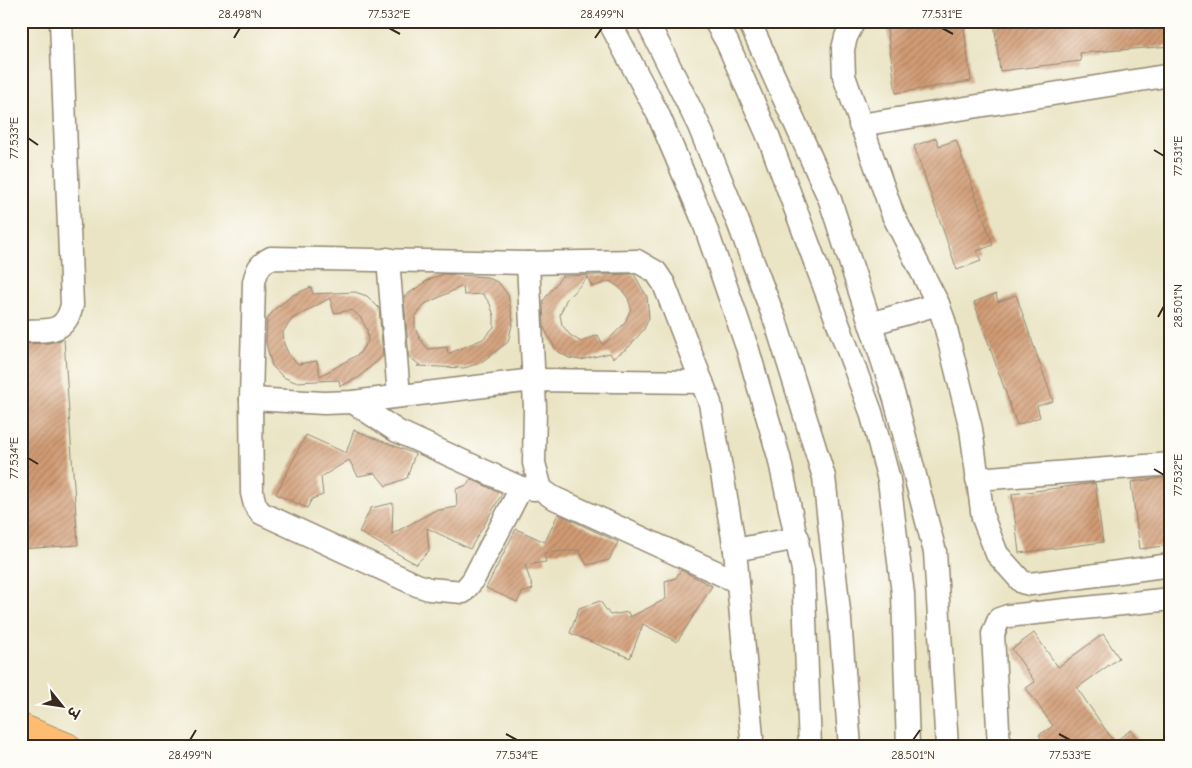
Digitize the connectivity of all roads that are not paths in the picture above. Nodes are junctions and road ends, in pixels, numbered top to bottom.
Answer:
1 (61, 21) edge
2 (609, 21) edge
3 (647, 21) edge
4 (715, 21) edge
5 (749, 21) edge
6 (854, 21) edge
7 (1171, 75) edge
8 (860, 125) junction
9 (388, 259) junction
10 (528, 263) junction
11 (938, 304) junction
12 (870, 324) junction
13 (21, 331) edge
14 (533, 380) junction
15 (702, 382) junction
16 (399, 396) junction
17 (251, 399) junction
18 (353, 402) junction
19 (1171, 464) edge
20 (977, 479) junction
21 (531, 489) junction
22 (798, 538) junction
23 (735, 550) junction
24 (1171, 565) edge
25 (738, 582) junction
26 (1171, 599) edge
27 (21, 728) edge
28 (752, 737) dead end
29 (66, 747) edge
30 (810, 747) edge
31 (850, 747) edge
32 (908, 747) edge
33 (947, 747) edge
34 (999, 747) edge

1 - 13 street
2 - 22 street
3 - 31 street
4 - 32 street
5 - 12 street
6 - 8 street
7 - 8 street
8 - 11 street
9 - 10 street
9 - 16 street
9 - 17 street
10 - 14 street
10 - 15 street
11 - 12 street
11 - 20 street
12 - 33 street
14 - 15 street
14 - 16 street
14 - 21 street
15 - 23 street
16 - 18 street
17 - 18 street
17 - 21 street
18 - 21 street
19 - 20 street
20 - 24 street
21 - 25 street
22 - 23 street
22 - 30 street
23 - 25 street
25 - 28 street
26 - 34 street
27 - 29 main road

